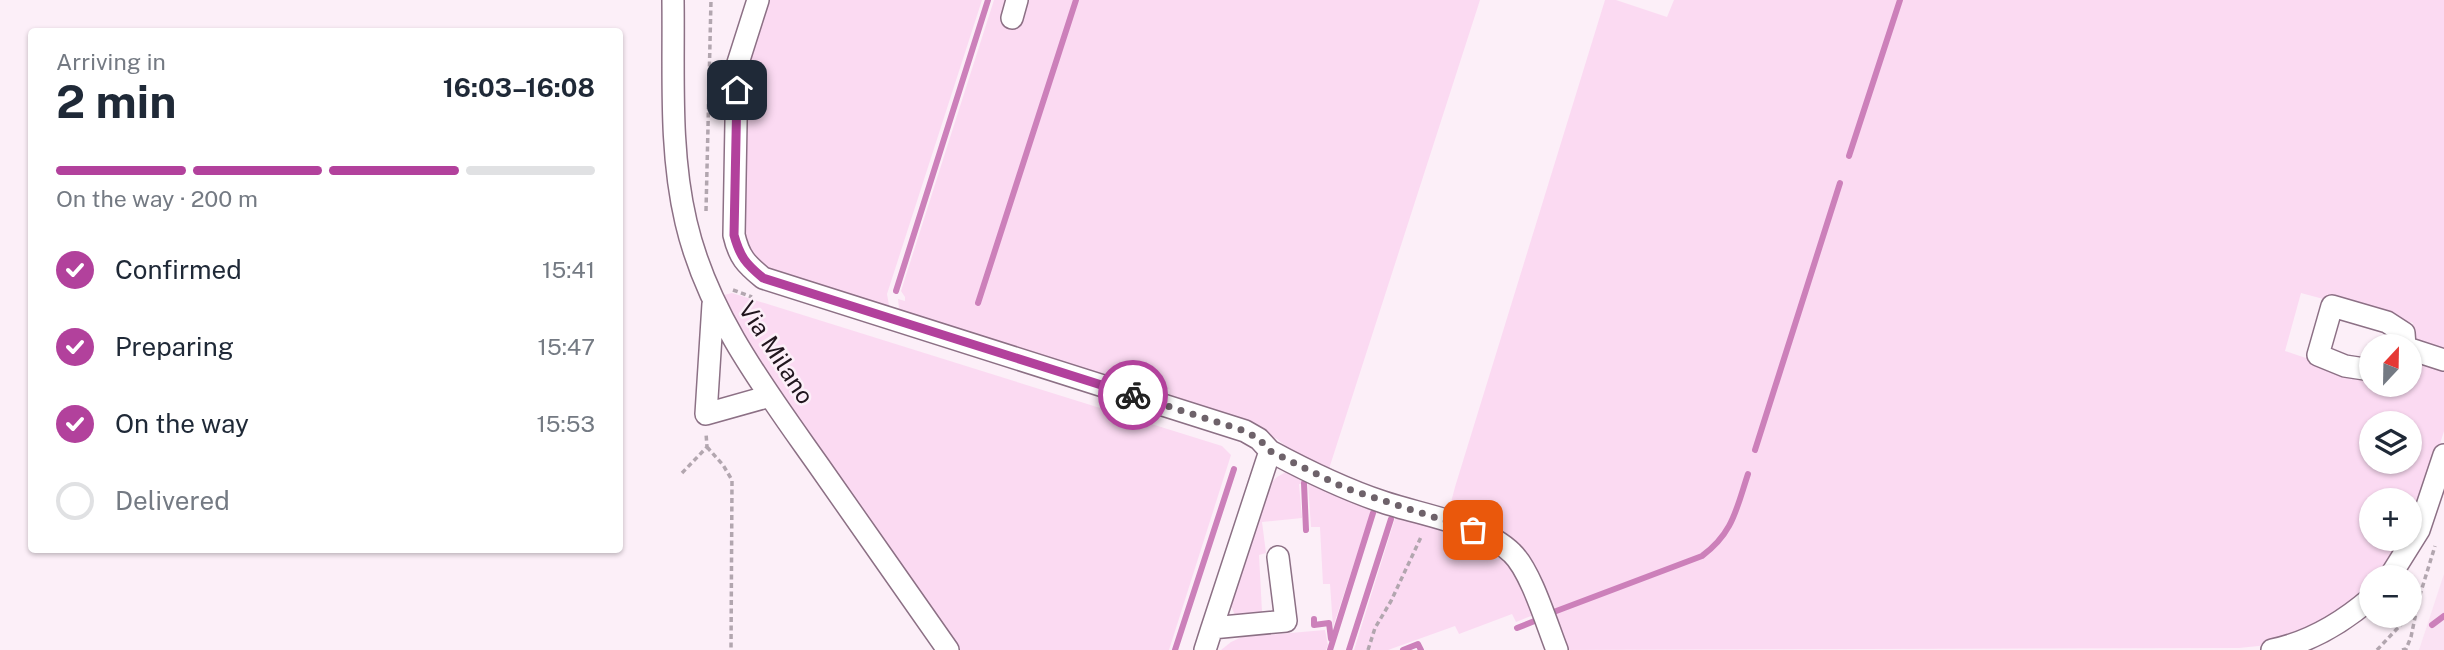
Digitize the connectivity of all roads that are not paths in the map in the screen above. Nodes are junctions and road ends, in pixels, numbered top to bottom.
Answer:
1 (673, 0) edge
2 (758, 0) edge
3 (713, 302) junction
4 (2404, 334) edge
5 (2422, 353) edge
6 (2444, 360) edge
7 (2359, 368) edge
8 (770, 396) junction
9 (1270, 451) junction
10 (2444, 455) edge
11 (1278, 557) dead end
12 (2397, 565) edge
13 (2359, 608) edge
14 (1212, 628) junction
15 (948, 650) edge
16 (1205, 650) edge
17 (1557, 650) edge
18 (2273, 650) edge

1 - 3 street, Via Milano
2 - 9 street
3 - 8 street, Via Milano
3 - 8 street
4 - 7 street
5 - 6 street
8 - 15 street, Via Milano
9 - 14 street
9 - 17 street
10 - 12 street
11 - 14 street
13 - 18 street
14 - 16 street

